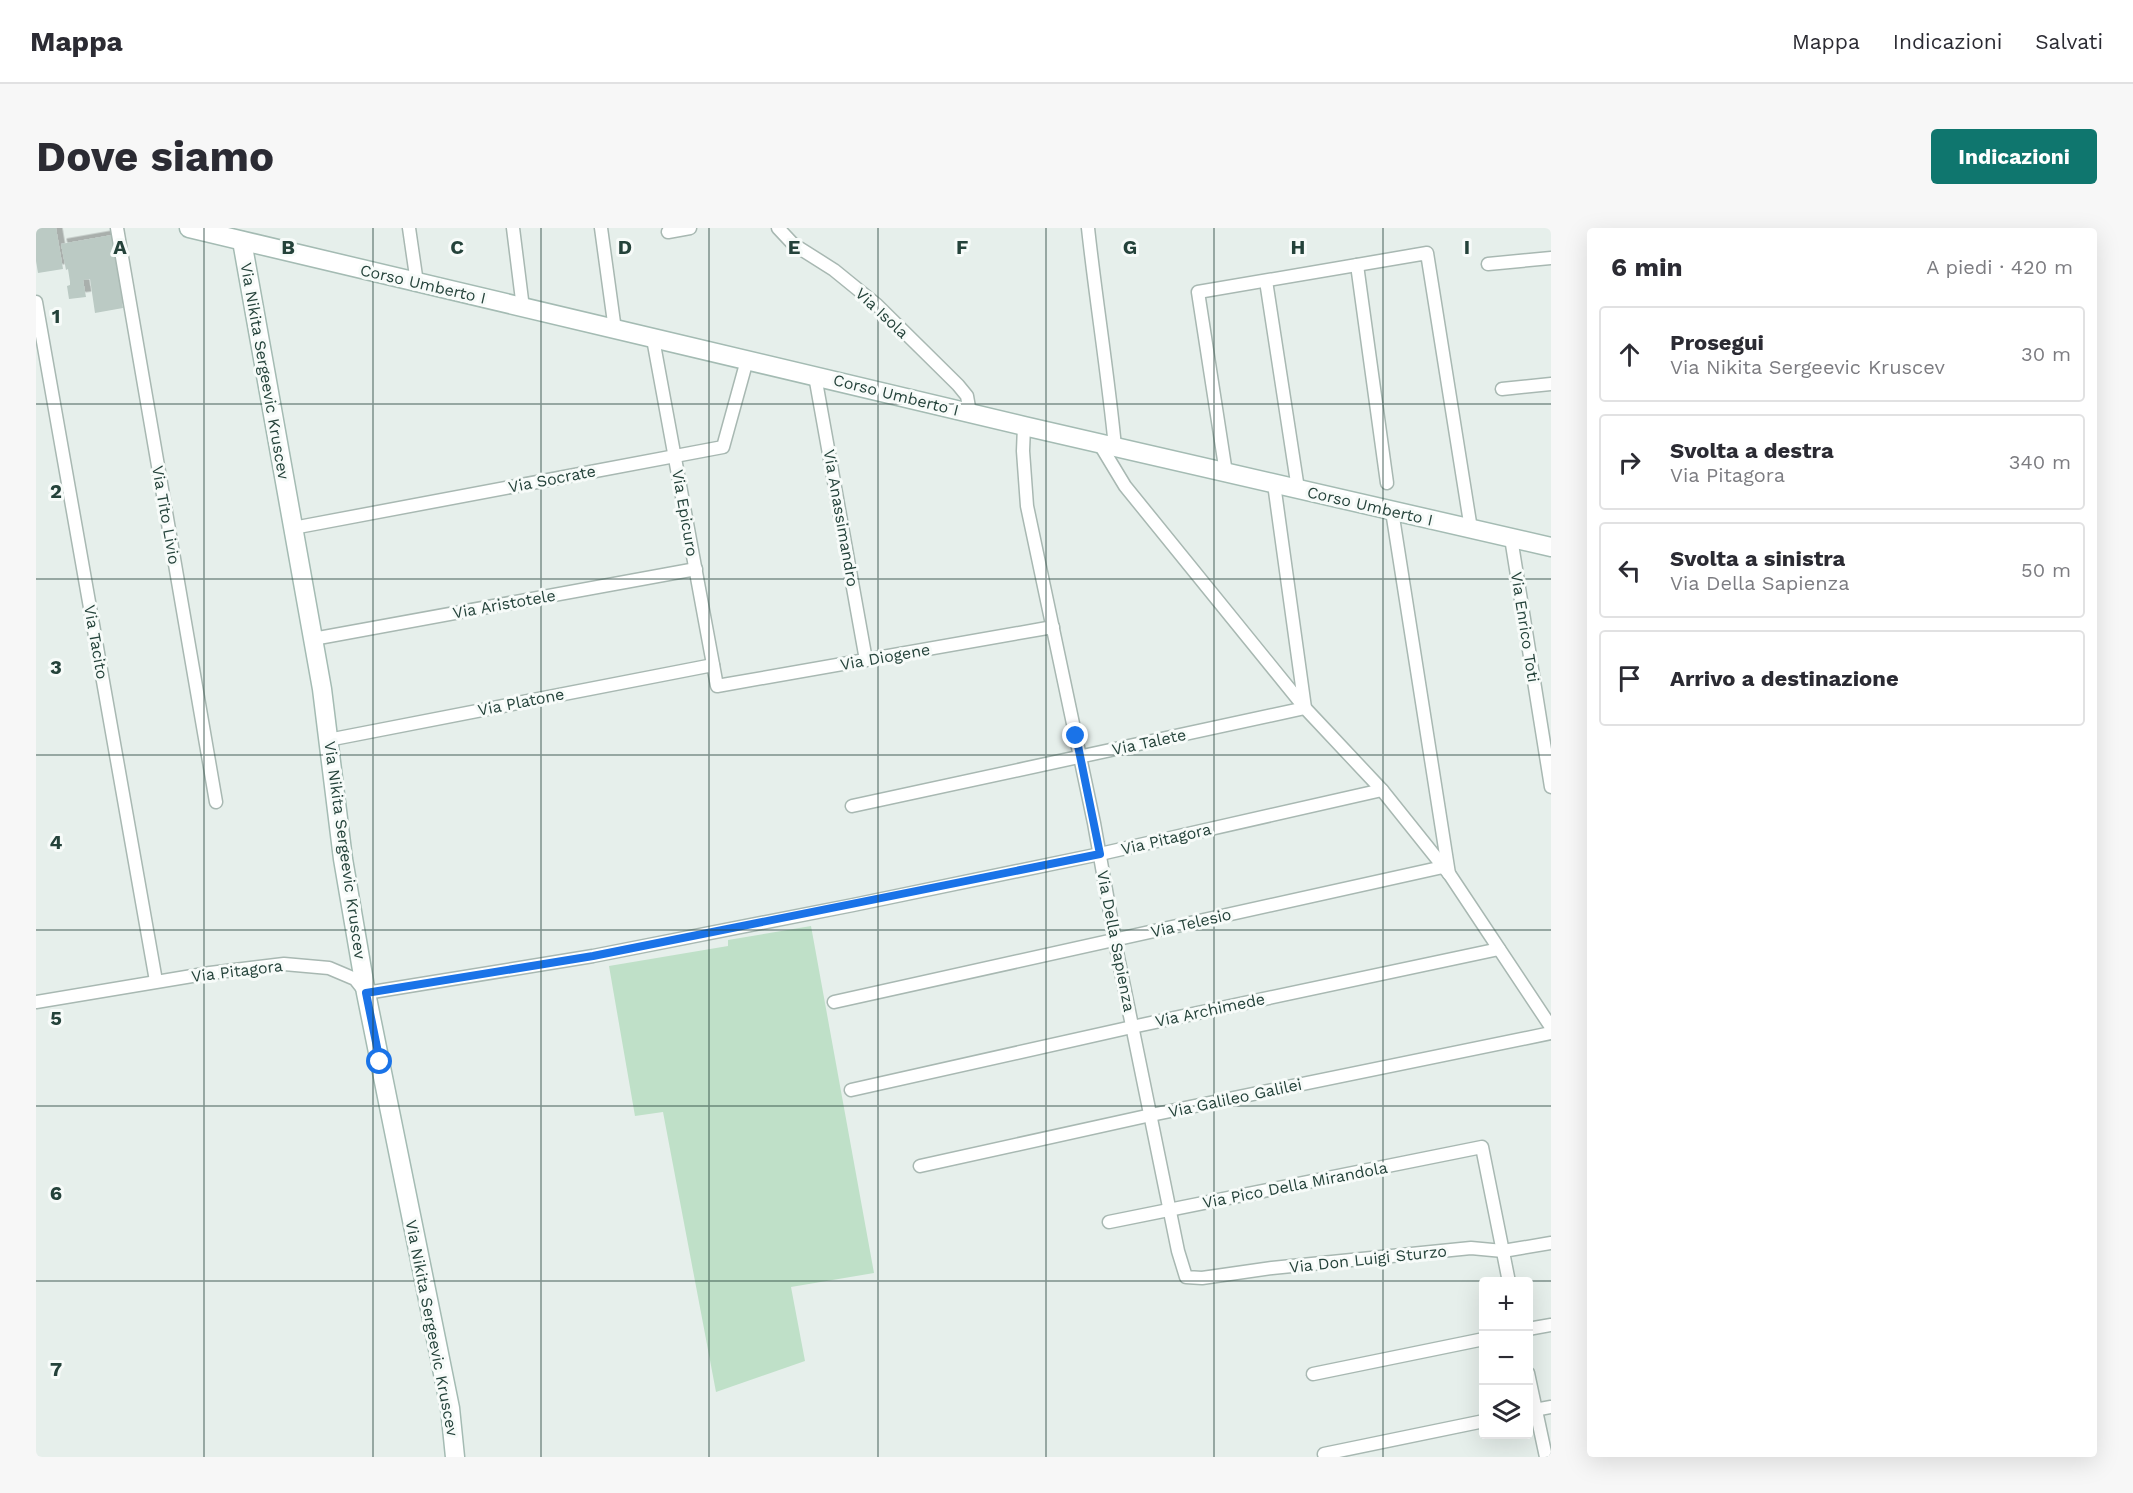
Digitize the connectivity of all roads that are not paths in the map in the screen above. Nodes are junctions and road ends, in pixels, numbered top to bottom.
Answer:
1 (117, 228) edge
2 (189, 228) edge
3 (409, 228) edge
4 (513, 228) edge
5 (601, 228) edge
6 (690, 228) edge
7 (778, 228) edge
8 (1088, 228) edge
9 (668, 232) dead end
10 (241, 235) edge
11 (1551, 258) edge
12 (1488, 264) dead end
13 (1358, 265) junction
14 (1266, 281) junction
15 (417, 283) junction
16 (36, 302) edge
17 (523, 308) junction
18 (615, 330) junction
19 (653, 339) junction
20 (747, 360) junction
21 (815, 376) junction
22 (1551, 384) edge
23 (1502, 389) dead end
24 (970, 413) junction
25 (1024, 426) junction
26 (1107, 445) junction
27 (675, 456) junction
28 (1226, 473) junction
29 (1274, 483) junction
30 (1387, 483) dead end
31 (1298, 489) junction
32 (1392, 511) junction
33 (293, 528) junction
34 (1471, 529) junction
35 (1511, 538) junction
36 (1551, 547) edge
37 (696, 569) junction
38 (1053, 627) junction
39 (313, 639) junction
40 (866, 660) junction
41 (713, 665) junction
42 (717, 686) joint
43 (1305, 708) junction
44 (328, 740) junction
45 (1080, 757) junction
46 (1551, 787) edge
47 (1382, 790) junction
48 (216, 802) dead end
49 (852, 806) dead end
50 (1100, 854) junction
51 (1446, 871) junction
52 (1115, 940) junction
53 (1499, 949) junction
54 (156, 981) junction
55 (366, 993) junction
56 (36, 1002) edge
57 (834, 1002) dead end
58 (1132, 1027) junction
59 (1551, 1027) edge
60 (1551, 1033) edge
61 (851, 1090) dead end
62 (1151, 1115) junction
63 (920, 1166) dead end
64 (1171, 1210) junction
65 (1109, 1222) dead end
66 (1551, 1243) edge
67 (1503, 1251) junction
68 (1186, 1277) joint
69 (1508, 1277) edge
70 (1551, 1325) edge
71 (1533, 1328) edge
72 (1479, 1340) edge
73 (1312, 1374) dead end
74 (1551, 1407) edge
75 (1533, 1411) edge
76 (1533, 1414) edge
77 (1479, 1422) edge
78 (1324, 1454) dead end
79 (455, 1457) edge
80 (1546, 1457) edge

1 - 48 street, Via Tito Livio
2 - 10 street, Corso Umberto I
3 - 15 street
4 - 17 street
5 - 18 street
6 - 9 street
7 - 24 street, Via Isola
8 - 26 street
10 - 15 street, Corso Umberto I
10 - 33 street, Via Nikita Sergeevic Kruscev
11 - 12 street
13 - 14 street
13 - 30 street
13 - 34 street
14 - 28 street
14 - 31 street
15 - 17 street, Corso Umberto I
16 - 54 street, Via Tacito
17 - 18 street, Corso Umberto I
18 - 19 street, Corso Umberto I
19 - 20 street, Corso Umberto I
19 - 27 street, Via Epicuro
20 - 21 street, Corso Umberto I
20 - 27 street, Via Socrate
21 - 24 street, Corso Umberto I
21 - 40 street, Via Anassimandro
22 - 23 street
24 - 25 street, Corso Umberto I
25 - 26 street, Corso Umberto I
25 - 38 street, Via Della Sapienza
26 - 28 street, Corso Umberto I
26 - 43 street
27 - 33 street, Via Socrate
27 - 37 street, Via Epicuro
28 - 29 street, Corso Umberto I
29 - 31 street, Corso Umberto I
29 - 43 street
31 - 32 street, Corso Umberto I
32 - 34 street, Corso Umberto I
32 - 51 street
33 - 39 street, Via Nikita Sergeevic Kruscev
34 - 35 street, Corso Umberto I
35 - 36 street, Corso Umberto I
35 - 46 street, Via Enrico Toti
37 - 39 street, Via Aristotele
37 - 41 street, Via Epicuro
38 - 40 street, Via Diogene
38 - 45 street, Via Della Sapienza
39 - 44 street, Via Nikita Sergeevic Kruscev
40 - 42 street, Via Diogene
41 - 42 street, Via Epicuro
41 - 44 street, Via Platone
43 - 45 street, Via Talete
43 - 47 street
44 - 55 street, Via Nikita Sergeevic Kruscev
45 - 49 street, Via Talete
45 - 50 street, Via Della Sapienza
47 - 50 street, Via Pitagora
47 - 51 street
50 - 52 street, Via Della Sapienza
50 - 55 street, Via Pitagora
51 - 52 street, Via Telesio
51 - 53 street
52 - 57 street, Via Telesio
52 - 58 street, Via Della Sapienza
53 - 58 street, Via Archimede
53 - 59 street
54 - 55 street, Via Pitagora
54 - 56 street, Via Pitagora
55 - 79 street, Via Nikita Sergeevic Kruscev
58 - 61 street, Via Archimede
58 - 62 street, Via Della Sapienza
60 - 62 street, Via Galileo Galilei
62 - 63 street, Via Galileo Galilei
62 - 64 street, Via Della Sapienza
64 - 65 street, Via Pico Della Mirandola
64 - 67 street, Via Pico Della Mirandola
64 - 68 street, Via Della Sapienza
66 - 67 street, Via Don Luigi Sturzo
67 - 68 street, Via Don Luigi Sturzo
67 - 69 street
70 - 71 street
72 - 73 street
74 - 75 street
76 - 80 street
77 - 78 street

